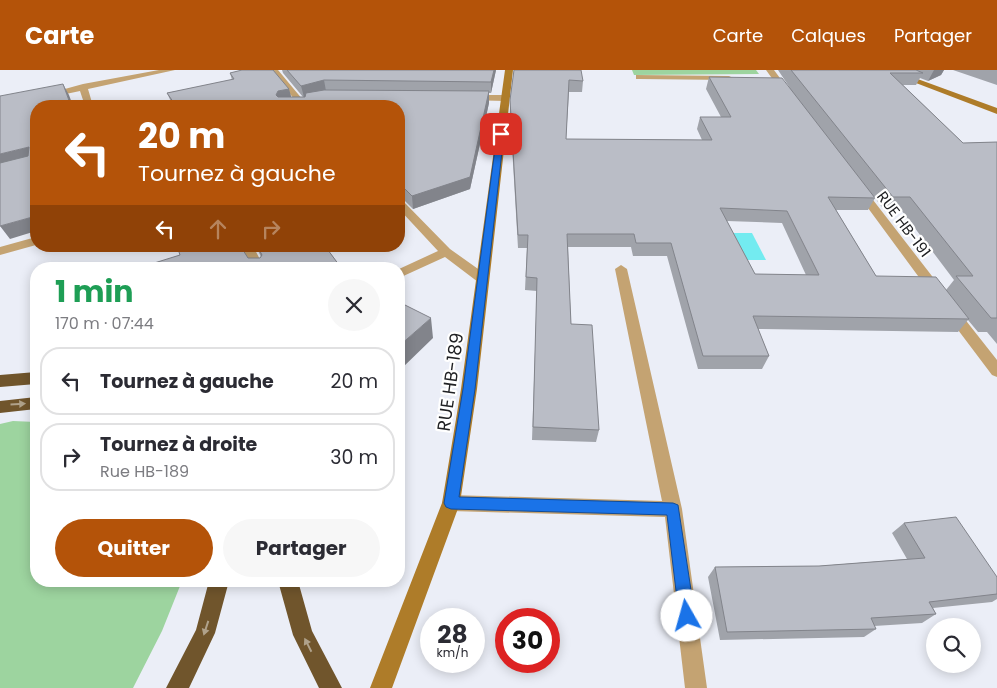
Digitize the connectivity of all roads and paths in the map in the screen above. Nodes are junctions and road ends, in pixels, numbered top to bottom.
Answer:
1 (171, 70) edge
2 (274, 70) edge
3 (509, 70) edge
4 (886, 70) edge
5 (140, 73) edge
6 (771, 76) edge
7 (639, 78) dead end
8 (737, 78) edge
9 (83, 87) junction
10 (37, 97) edge
11 (456, 98) edge
12 (505, 98) junction
13 (87, 100) edge
14 (296, 100) edge
15 (794, 102) edge
16 (997, 112) edge
17 (854, 181) edge
18 (405, 209) edge
19 (30, 243) edge
20 (0, 251) edge
21 (446, 252) junction
22 (621, 269) dead end
23 (405, 271) edge
24 (483, 279) junction
25 (997, 371) edge
26 (30, 378) edge
27 (0, 381) edge
28 (30, 404) edge
29 (0, 407) edge
30 (451, 503) junction
31 (673, 509) junction
32 (216, 587) edge
33 (290, 587) edge
34 (177, 688) edge
35 (331, 688) edge
36 (381, 688) edge
37 (696, 688) edge

1 - 5 street
2 - 14 street
3 - 12 street, RUE HB-189
4 - 16 street
5 - 9 street
6 - 15 street
7 - 8 street
9 - 10 street
9 - 13 street
11 - 12 street
12 - 24 street, RUE HB-189
17 - 25 street, RUE HB-191
18 - 21 street
19 - 20 street
21 - 23 street
21 - 24 street
22 - 31 street
24 - 30 street, RUE HB-189
26 - 27 highway
29 -> 28 highway
30 - 31 street
30 - 36 street, RUE HB-189
31 - 37 street
32 -> 34 highway
35 -> 33 highway

